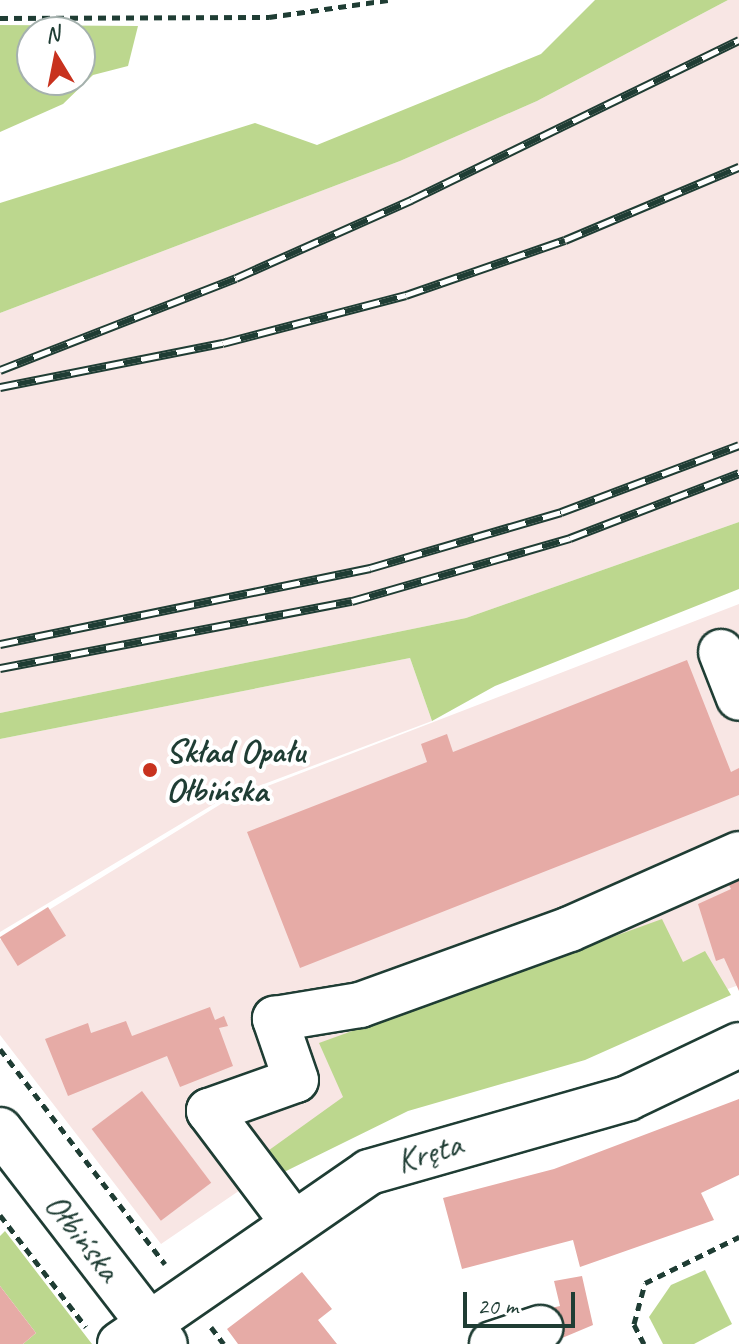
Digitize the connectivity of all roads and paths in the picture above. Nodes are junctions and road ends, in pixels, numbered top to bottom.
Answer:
1 (388, 0) edge
2 (0, 18) edge
3 (721, 652) dead end
4 (739, 698) edge
5 (739, 854) edge
6 (739, 1045) edge
7 (0, 1049) edge
8 (0, 1130) edge
9 (0, 1215) edge
10 (292, 1221) junction
11 (739, 1237) edge
12 (170, 1272) dead end
13 (540, 1328) dead end
14 (131, 1335) edge
15 (492, 1344) edge
16 (644, 1344) edge

1 - 2 path
3 - 4 street
5 - 10 street
6 - 10 street, Kręta
7 - 12 path
8 - 14 street, Ołbińska
9 - 14 path
10 - 14 street, Kręta
11 - 16 path
13 - 15 street

